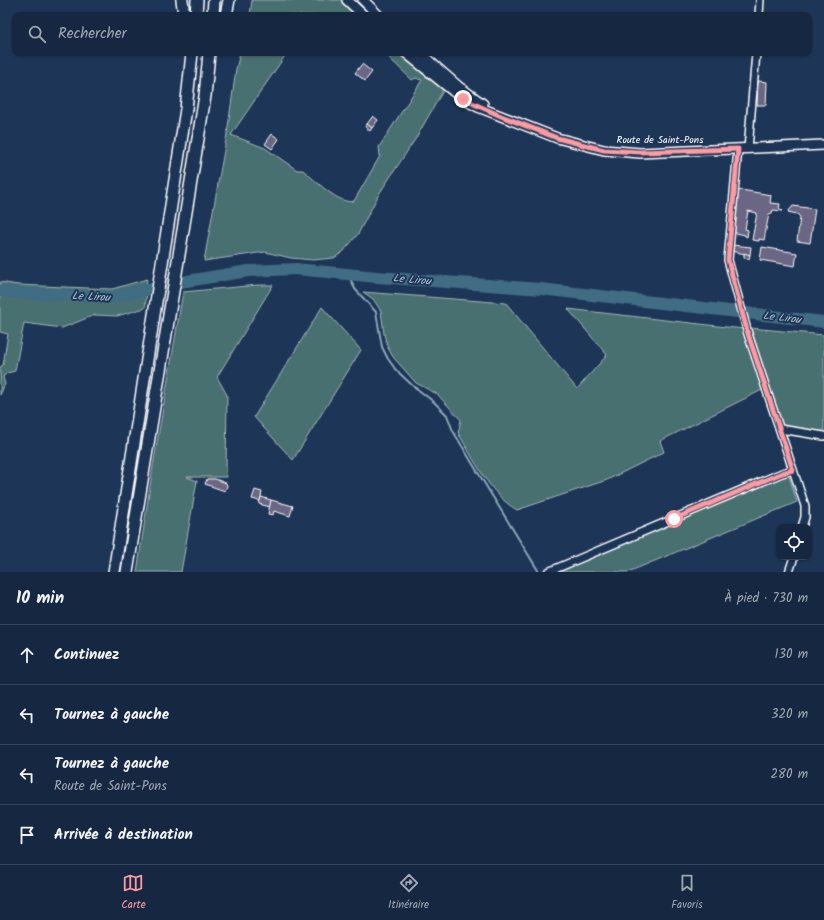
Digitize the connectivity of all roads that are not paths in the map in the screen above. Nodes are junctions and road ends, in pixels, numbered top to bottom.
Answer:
1 (182, 0) edge
2 (197, 0) edge
3 (214, 0) edge
4 (229, 0) edge
5 (347, 0) edge
6 (363, 0) edge
7 (760, 0) edge
8 (184, 12) edge
9 (196, 12) edge
10 (213, 12) edge
11 (227, 12) edge
12 (360, 12) edge
13 (375, 12) edge
14 (759, 12) edge
15 (188, 56) edge
16 (192, 56) edge
17 (210, 56) edge
18 (216, 56) edge
19 (410, 56) edge
20 (423, 56) edge
21 (756, 56) edge
22 (205, 96) junction
23 (186, 109) junction
24 (501, 116) junction
25 (824, 145) edge
26 (748, 148) junction
27 (738, 149) junction
28 (780, 429) junction
29 (824, 436) edge
30 (793, 470) junction
31 (803, 524) edge
32 (793, 560) edge
33 (114, 572) edge
34 (127, 572) edge
35 (548, 572) edge
36 (789, 572) edge

1 - 8 highway
2 - 9 highway
3 - 10 highway
4 - 11 highway
5 - 12 main road
6 - 13 main road
7 - 14 street
15 - 23 highway
16 - 23 highway
17 - 22 highway
18 - 22 highway
19 - 24 main road, Route de Saint-Pons
20 - 24 main road, Route de Saint-Pons
21 - 26 street
22 - 34 highway
23 - 33 highway
24 - 27 main road, Route de Saint-Pons
25 - 26 main road, Route de Saint-Pons
26 - 27 main road, Route de Saint-Pons
27 - 28 street
28 - 29 street
28 - 30 street
30 - 31 street
30 - 35 street
32 - 36 street

